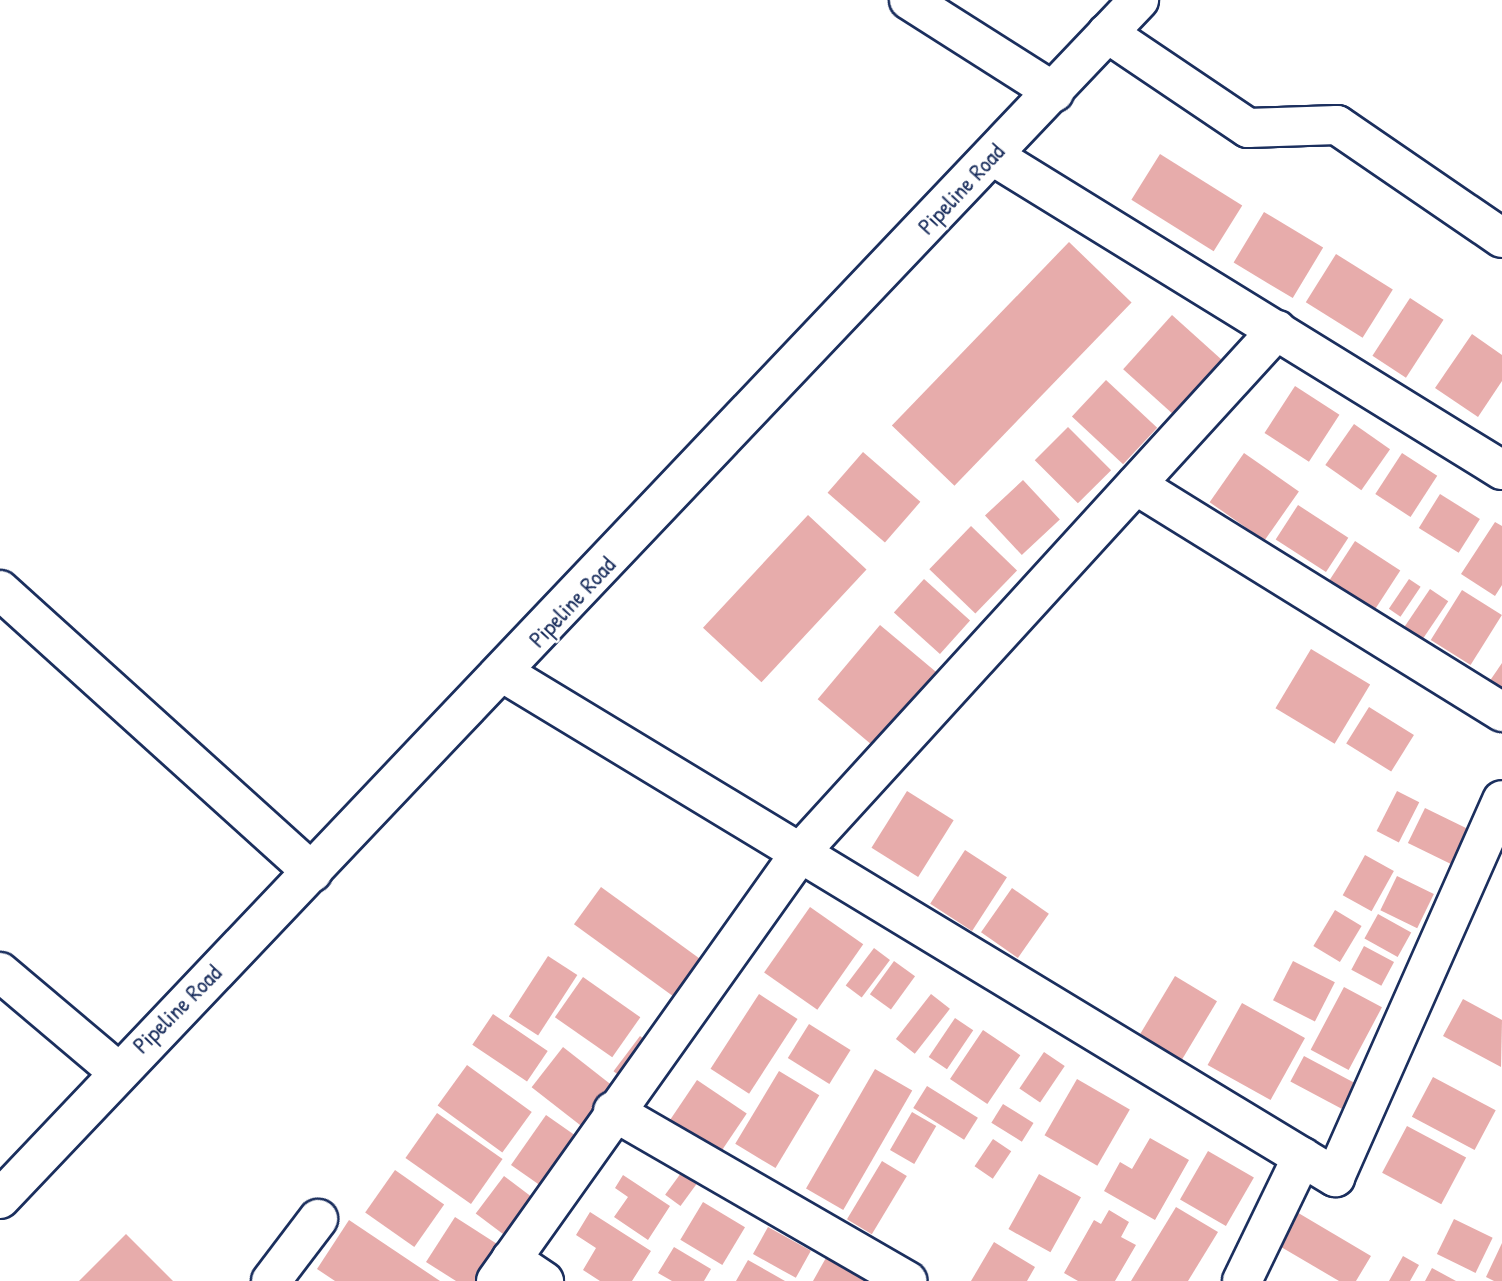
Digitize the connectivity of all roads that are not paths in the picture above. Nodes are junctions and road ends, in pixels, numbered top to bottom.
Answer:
1 (909, 0) edge
2 (1139, 0) edge
3 (1107, 33) junction
4 (1054, 92) junction
5 (993, 156) junction
6 (1502, 238) edge
7 (1277, 330) junction
8 (1502, 470) edge
9 (1136, 485) junction
10 (0, 590) edge
11 (505, 674) junction
12 (1502, 712) edge
13 (1502, 800) edge
14 (803, 849) junction
15 (312, 872) junction
16 (0, 972) edge
17 (116, 1070) junction
18 (613, 1111) junction
19 (1302, 1157) junction
20 (0, 1199) edge
21 (317, 1219) dead end
22 (504, 1270) edge
23 (862, 1270) edge
24 (271, 1281) edge
25 (544, 1281) edge
26 (907, 1281) edge
27 (1242, 1281) edge

1 - 4 street
2 - 3 street, Pipeline Road
3 - 4 street, Pipeline Road
3 - 6 street
4 - 5 street, Pipeline Road
5 - 7 street
5 - 11 street, Pipeline Road
7 - 8 street
7 - 9 street
9 - 12 street
9 - 14 street
10 - 15 street
11 - 14 street
11 - 15 street, Pipeline Road
13 - 19 street
14 - 18 street
14 - 19 street
15 - 17 street, Pipeline Road
16 - 17 street
17 - 20 street, Pipeline Road
18 - 22 street
18 - 23 street
19 - 27 street
21 - 24 street
22 - 25 street
23 - 26 street

